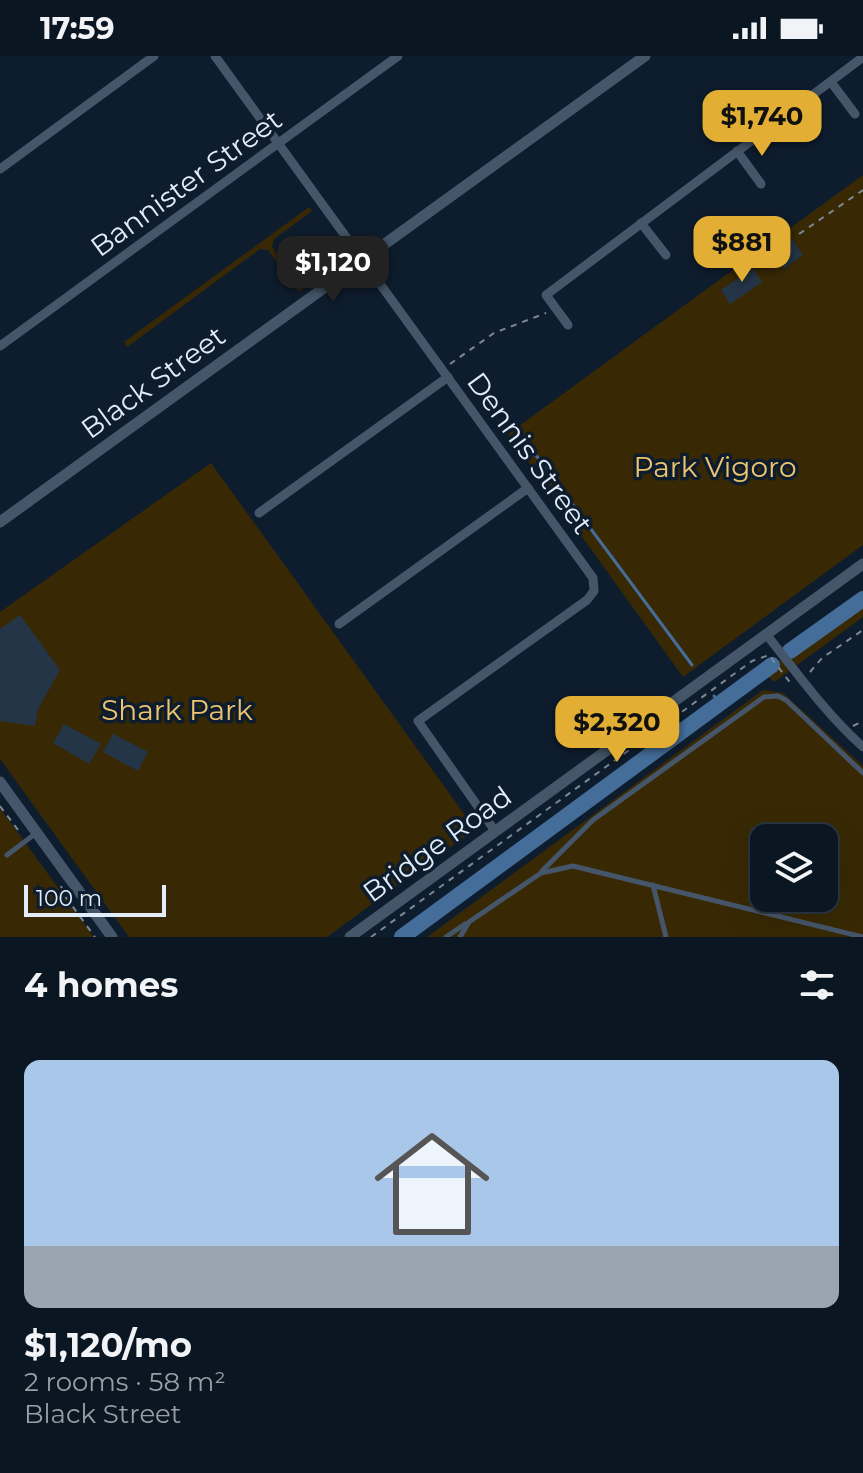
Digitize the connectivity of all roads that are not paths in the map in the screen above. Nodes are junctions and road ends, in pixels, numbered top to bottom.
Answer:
1 (154, 56) edge
2 (215, 56) edge
3 (398, 56) edge
4 (645, 56) edge
5 (863, 57) edge
6 (831, 82) junction
7 (855, 114) dead end
8 (278, 142) junction
9 (737, 151) junction
10 (0, 169) edge
11 (761, 184) dead end
12 (641, 223) junction
13 (666, 255) dead end
14 (365, 260) junction
15 (568, 325) dead end
16 (0, 346) edge
17 (446, 373) junction
18 (528, 488) junction
19 (259, 513) dead end
20 (0, 522) edge
21 (863, 564) edge
22 (339, 624) dead end
23 (766, 634) junction
24 (863, 747) edge
25 (863, 773) edge
26 (0, 782) edge
27 (495, 831) junction
28 (37, 833) junction
29 (7, 855) dead end
30 (541, 873) junction
31 (653, 885) junction
32 (469, 922) junction
33 (112, 937) edge
34 (350, 937) edge
35 (446, 937) edge
36 (460, 937) edge
37 (666, 937) edge
38 (863, 937) edge

1 - 10 street
2 - 8 street, Dennis Street
3 - 8 street, Bannister Street
4 - 14 street, Black Street
5 - 6 street
6 - 7 street
6 - 9 street
8 - 14 street, Dennis Street
8 - 16 street, Bannister Street
9 - 11 street
9 - 12 street
12 - 13 street
12 - 15 street
14 - 17 street, Dennis Street
14 - 20 street, Black Street
17 - 18 street, Dennis Street
17 - 19 street
18 - 22 street
18 - 27 street, Dennis Street
21 - 23 street, Bridge Road
23 - 24 street
23 - 27 street, Bridge Road
25 - 30 lane
26 - 28 street
27 - 34 street, Bridge Road
28 - 29 lane
28 - 33 street
30 - 31 lane
30 - 32 lane
31 - 37 lane
31 - 38 lane
32 - 35 lane
32 - 36 lane

